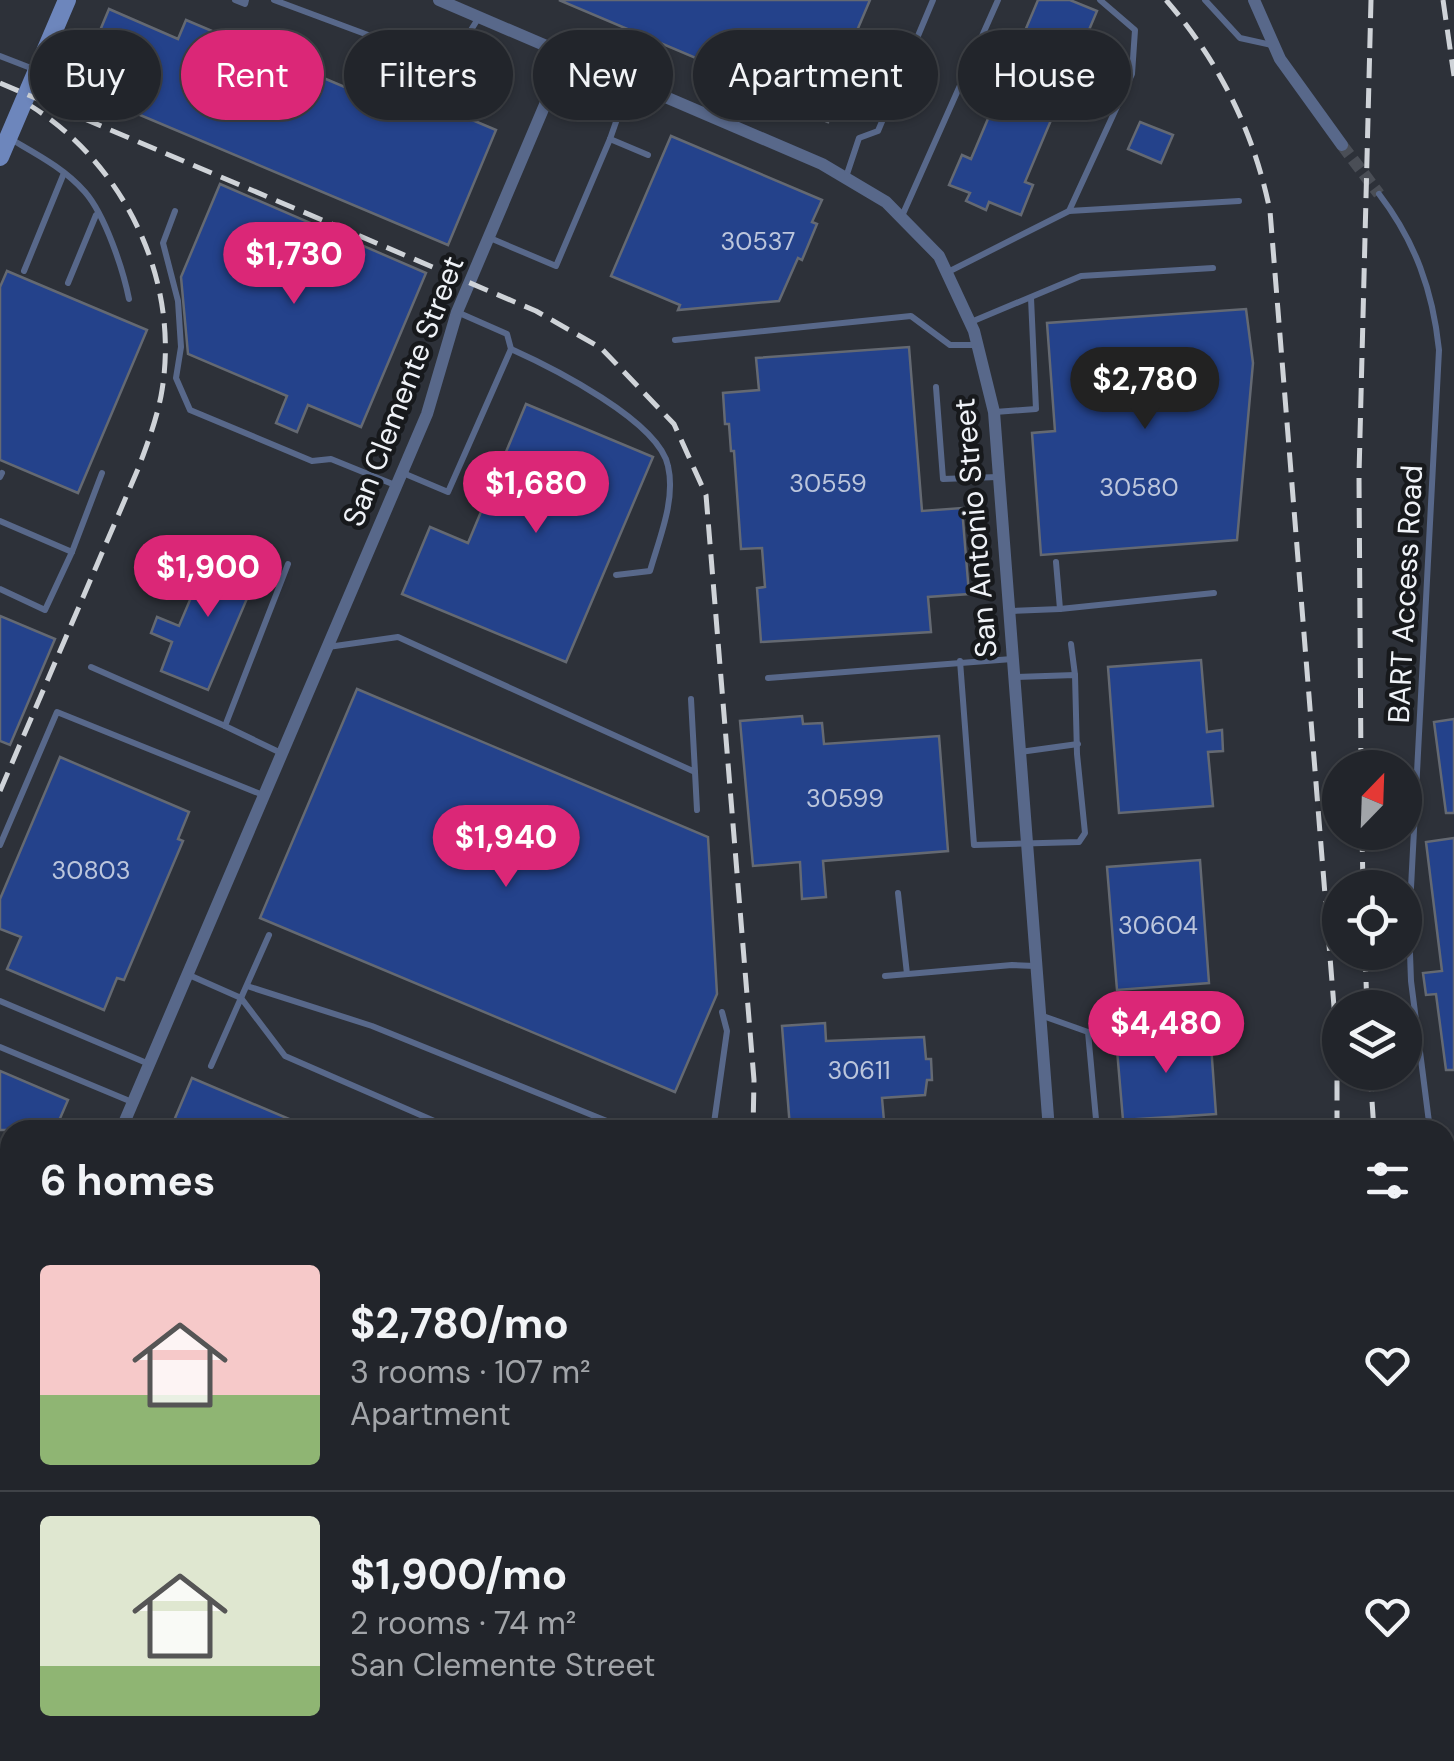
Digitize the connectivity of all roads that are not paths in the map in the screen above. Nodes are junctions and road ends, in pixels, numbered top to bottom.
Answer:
1 (68, 0) edge
2 (236, 0) edge
3 (246, 0) edge
4 (274, 0) edge
5 (439, 0) edge
6 (932, 0) edge
7 (998, 0) edge
8 (1100, 0) edge
9 (1205, 0) edge
10 (1254, 0) edge
11 (479, 17) junction
12 (55, 30) edge
13 (533, 41) edge
14 (1273, 46) junction
15 (0, 56) edge
16 (30, 67) edge
17 (30, 84) edge
18 (673, 100) edge
19 (538, 120) edge
20 (617, 120) edge
21 (7, 128) edge
22 (610, 139) junction
23 (1342, 145) tunnel mouth
24 (648, 156) dead end
25 (0, 157) edge
26 (64, 173) junction
27 (846, 178) junction
28 (1379, 194) tunnel mouth
29 (1239, 201) dead end
30 (174, 211) dead end
31 (1069, 212) junction
32 (96, 213) junction
33 (901, 217) junction
34 (488, 237) junction
35 (1213, 268) dead end
36 (24, 270) dead end
37 (947, 272) junction
38 (68, 283) dead end
39 (1030, 297) junction
40 (129, 299) dead end
41 (457, 312) junction
42 (970, 322) junction
43 (675, 340) dead end
44 (977, 344) junction
45 (511, 350) junction
46 (936, 387) dead end
47 (994, 412) junction
48 (102, 473) dead end
49 (998, 476) junction
50 (399, 479) junction
51 (0, 522) edge
52 (72, 552) junction
53 (1056, 562) dead end
54 (288, 564) dead end
55 (616, 575) dead end
56 (0, 590) edge
57 (1214, 592) dead end
58 (1060, 609) junction
59 (1009, 611) junction
60 (1072, 644) dead end
61 (327, 647) junction
62 (1013, 659) junction
63 (960, 660) junction
64 (91, 667) dead end
65 (1075, 675) junction
66 (1014, 677) junction
67 (768, 678) dead end
68 (691, 698) dead end
69 (225, 726) junction
70 (1078, 744) junction
71 (1020, 752) junction
72 (282, 754) junction
73 (695, 772) junction
74 (264, 795) junction
75 (697, 810) dead end
76 (1027, 842) junction
77 (0, 845) edge
78 (898, 893) dead end
79 (269, 935) dead end
80 (1036, 966) junction
81 (188, 974) junction
82 (907, 974) junction
83 (885, 976) dead end
84 (247, 986) junction
85 (242, 998) junction
86 (0, 1001) edge
87 (722, 1012) dead end
88 (1040, 1015) junction
89 (0, 1047) edge
90 (150, 1064) junction
91 (211, 1066) dead end
92 (133, 1103) junction
93 (125, 1120) edge
94 (432, 1120) edge
95 (603, 1120) edge
96 (714, 1120) edge
97 (1048, 1120) edge
98 (1095, 1120) edge
99 (1429, 1120) edge

1 - 12 street
2 - 3 lane
4 - 11 lane
5 - 11 street, San Antonio Street
6 - 27 lane
7 - 33 lane
8 - 31 lane
9 - 14 lane
10 - 14 street
11 - 13 street, San Antonio Street
14 - 23 street
15 - 16 lane
17 - 21 street
18 - 27 street, San Antonio Street
19 - 34 street, San Clemente Street
20 - 22 lane
21 - 25 street
21 - 26 lane
22 - 24 lane
22 - 34 lane
26 - 32 lane
26 - 36 lane
27 - 33 street, San Antonio Street
28 - 99 lane, BART Access Road
29 - 31 lane
30 - 50 lane
31 - 37 lane
32 - 38 lane
32 - 40 lane
33 - 37 street, San Antonio Street
34 - 41 street, San Clemente Street
35 - 39 lane
37 - 42 street, San Antonio Street
39 - 42 lane
39 - 47 lane
41 - 45 lane
41 - 50 street, San Clemente Street
42 - 44 street, San Antonio Street
43 - 44 lane
44 - 47 street, San Antonio Street
45 - 50 lane
45 - 55 lane
46 - 49 lane
47 - 49 street, San Antonio Street
48 - 52 lane
49 - 59 street, San Antonio Street
50 - 61 street, San Clemente Street
51 - 52 lane
52 - 56 lane
53 - 58 lane
54 - 69 lane
57 - 58 lane
58 - 59 lane
59 - 62 street, San Antonio Street
60 - 65 lane
61 - 72 street, San Clemente Street
61 - 73 lane
62 - 63 lane
62 - 66 street, San Antonio Street
63 - 67 lane
63 - 76 lane
64 - 69 lane
65 - 66 lane
65 - 70 lane
66 - 71 street, San Antonio Street
68 - 73 lane
69 - 72 lane
70 - 71 lane
70 - 76 lane
71 - 76 street, San Antonio Street
72 - 74 street, San Clemente Street
73 - 75 lane
74 - 77 lane
74 - 81 street, San Clemente Street
76 - 80 street, San Antonio Street
78 - 82 lane
79 - 84 lane
80 - 82 lane
80 - 88 street, San Antonio Street
81 - 85 lane
81 - 90 street, San Clemente Street
82 - 83 lane
84 - 85 lane
84 - 95 lane
85 - 91 lane
85 - 94 lane
86 - 90 lane
87 - 96 lane
88 - 97 street, San Antonio Street
88 - 98 lane
89 - 92 lane
90 - 92 street, San Clemente Street
92 - 93 street, San Clemente Street

